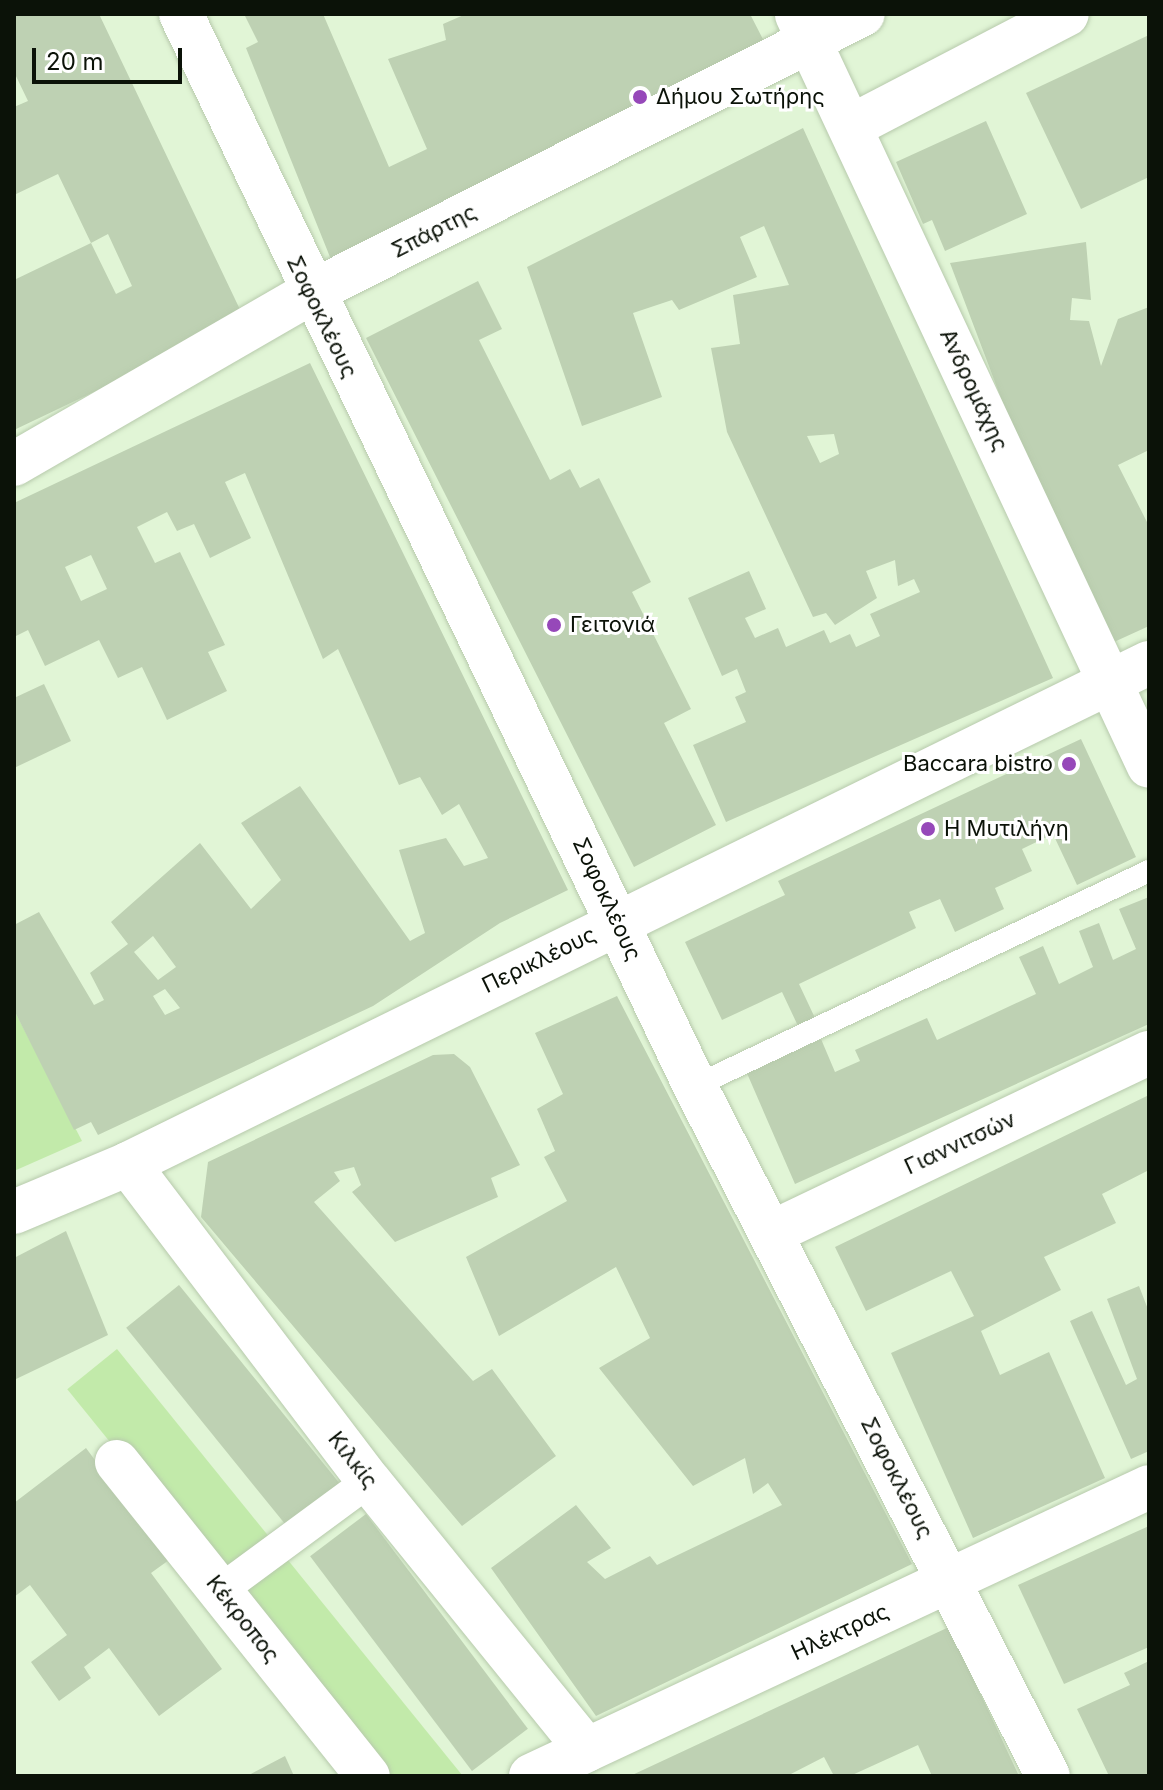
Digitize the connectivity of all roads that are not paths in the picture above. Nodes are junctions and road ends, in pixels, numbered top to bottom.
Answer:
1 (181, 14) edge
2 (863, 14) edge
3 (1067, 14) edge
4 (803, 28) edge
5 (852, 126) junction
6 (310, 293) junction
7 (14, 464) edge
8 (1149, 663) edge
9 (1109, 683) junction
10 (1149, 766) edge
11 (1149, 871) edge
12 (617, 921) junction
13 (1149, 1053) edge
14 (695, 1086) junction
15 (128, 1164) junction
16 (14, 1212) edge
17 (771, 1233) junction
18 (117, 1462) dead end
19 (369, 1481) junction
20 (1149, 1487) edge
21 (950, 1581) junction
22 (221, 1590) junction
23 (587, 1750) junction
24 (368, 1776) edge
25 (531, 1776) edge
26 (1048, 1776) edge

1 - 6 street, Σοφοκλέους
2 - 4 street, Σπάρτης
3 - 5 street
4 - 5 street, Ανδρομάχης
4 - 6 street, Σπάρτης
5 - 9 street, Ανδρομάχης
6 - 7 street, Σπάρτης
6 - 12 street, Σοφοκλέους
8 - 9 street, Περικλέους
9 - 10 street, Ανδρομάχης
9 - 12 street, Περικλέους
11 - 14 lane
12 - 14 street, Σοφοκλέους
12 - 15 street, Περικλέους
13 - 17 street, Γιαννιτσών
14 - 17 street, Σοφοκλέους
15 - 16 street, Περικλέους
15 - 19 street, Κιλκίς
17 - 21 street, Σοφοκλέους
18 - 22 street, Κέκροπος
19 - 22 street
19 - 23 street, Κιλκίς
20 - 21 street, Ηλέκτρας
21 - 23 street, Ηλέκτρας
21 - 26 street, Σοφοκλέους
22 - 24 street, Κέκροπος
23 - 25 street, Ηλέκτρας

